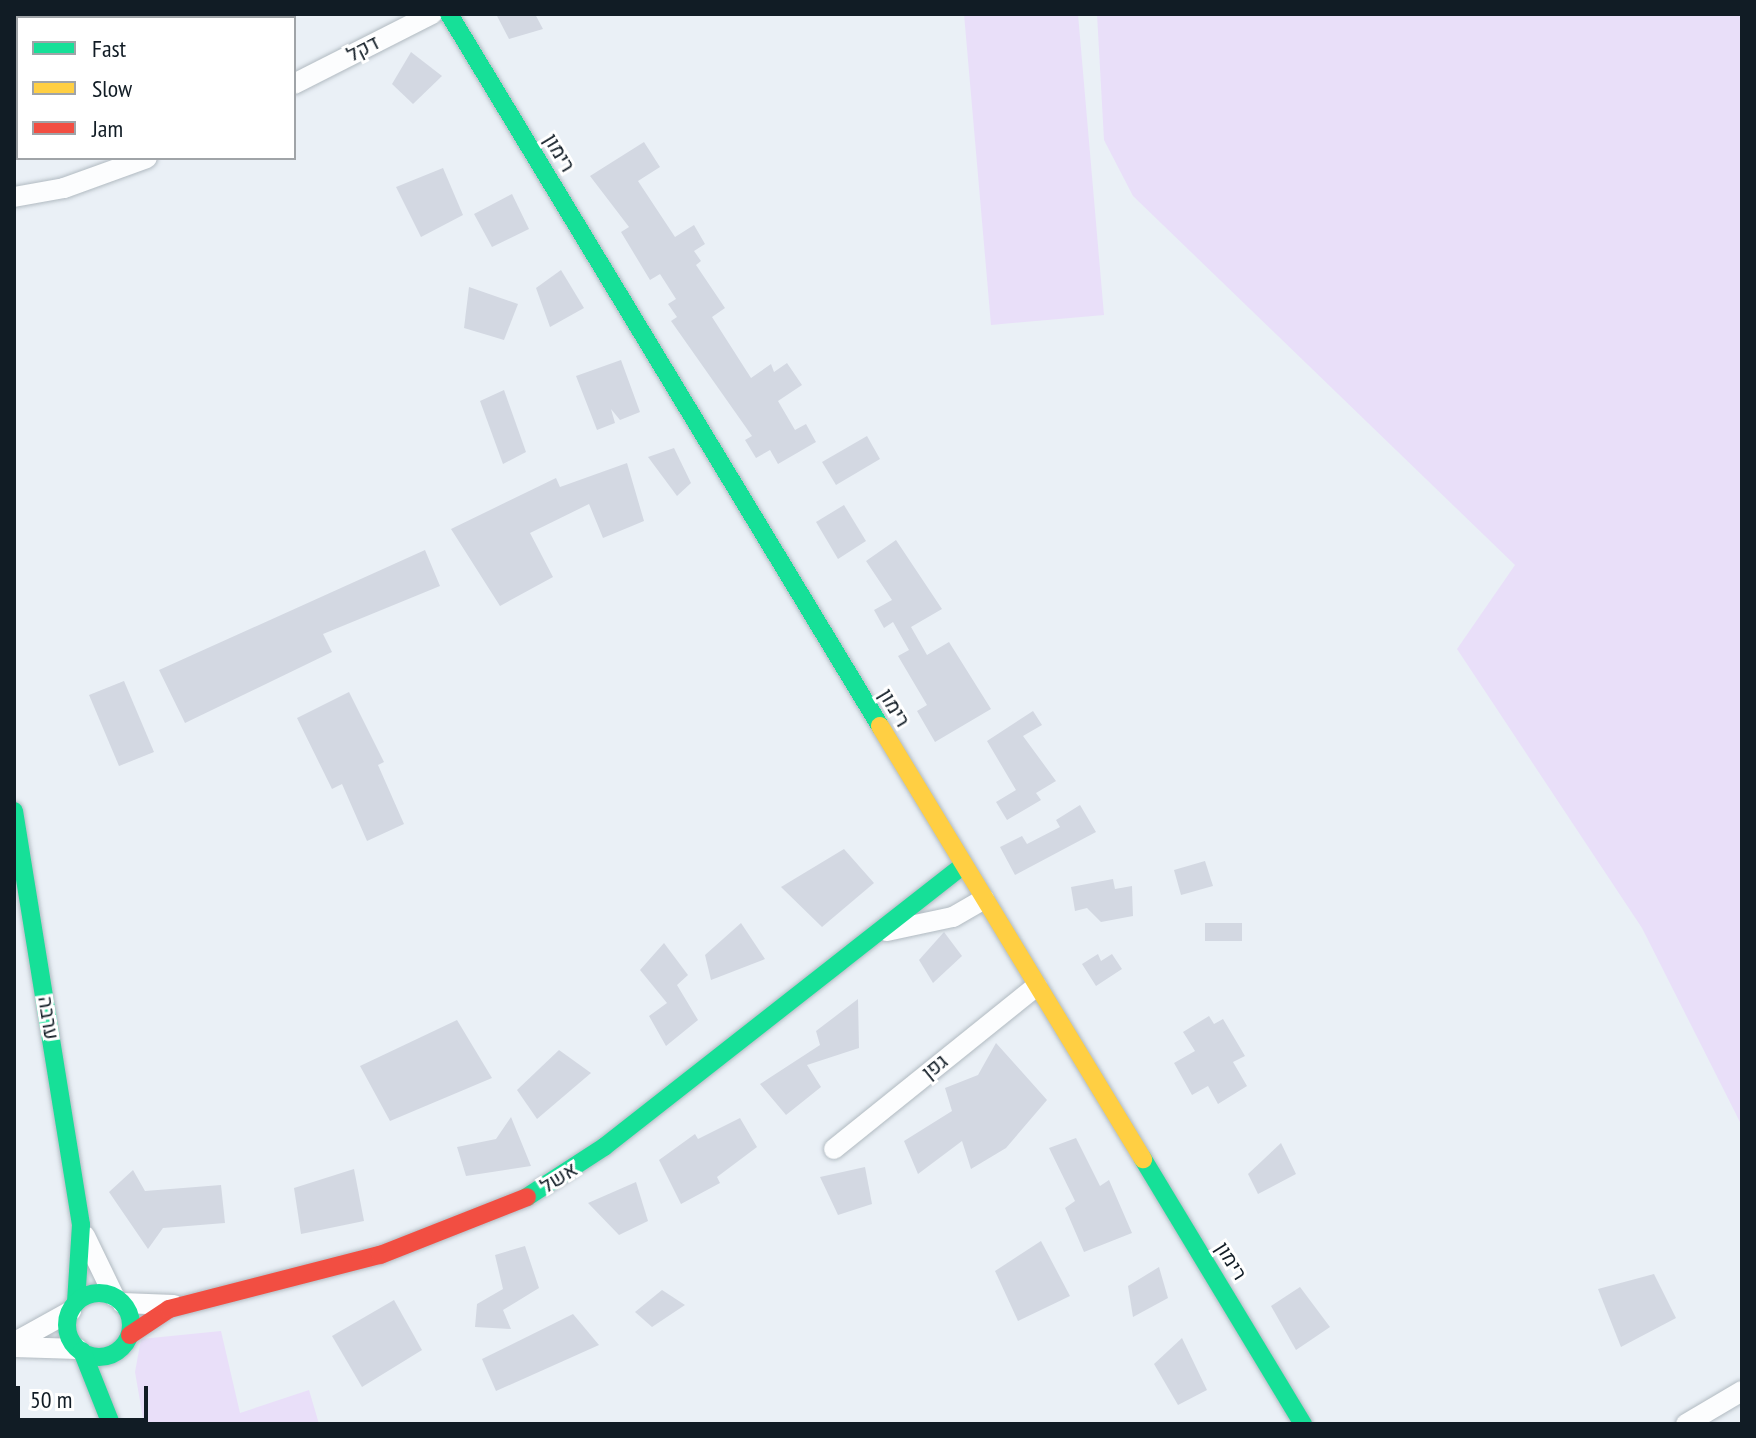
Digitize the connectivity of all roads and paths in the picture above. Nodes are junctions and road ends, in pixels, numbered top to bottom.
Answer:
1 (432, 14) edge
2 (449, 14) edge
3 (296, 83) edge
4 (141, 160) edge
5 (14, 197) edge
6 (14, 811) edge
7 (964, 865) junction
8 (984, 899) junction
9 (877, 938) junction
10 (1037, 986) junction
11 (834, 1149) dead end
12 (81, 1225) junction
13 (118, 1300) junction
14 (184, 1304) junction
15 (73, 1307) junction
16 (125, 1342) junction
17 (14, 1344) edge
18 (80, 1350) junction
19 (1742, 1391) edge
20 (111, 1422) edge
21 (1303, 1424) edge
22 (1686, 1424) edge

1 - 3 street, דקל
2 - 7 street, רימון
4 - 5 street
6 - 12 street, ערבה
7 - 8 street, רימון
7 - 9 street, אשל
8 - 9 street, אשל
8 - 10 street, רימון
9 - 14 street, אשל
10 - 11 street, גפן
10 - 21 street, רימון
12 - 13 street, ערבה
12 - 15 street, ערבה
13 - 14 street, אשל
13 - 15 street
13 - 16 street
14 - 16 street, אשל
15 - 17 street
15 - 18 street
16 - 18 street
16 - 20 street
17 - 18 street
18 - 20 street
19 - 22 street

